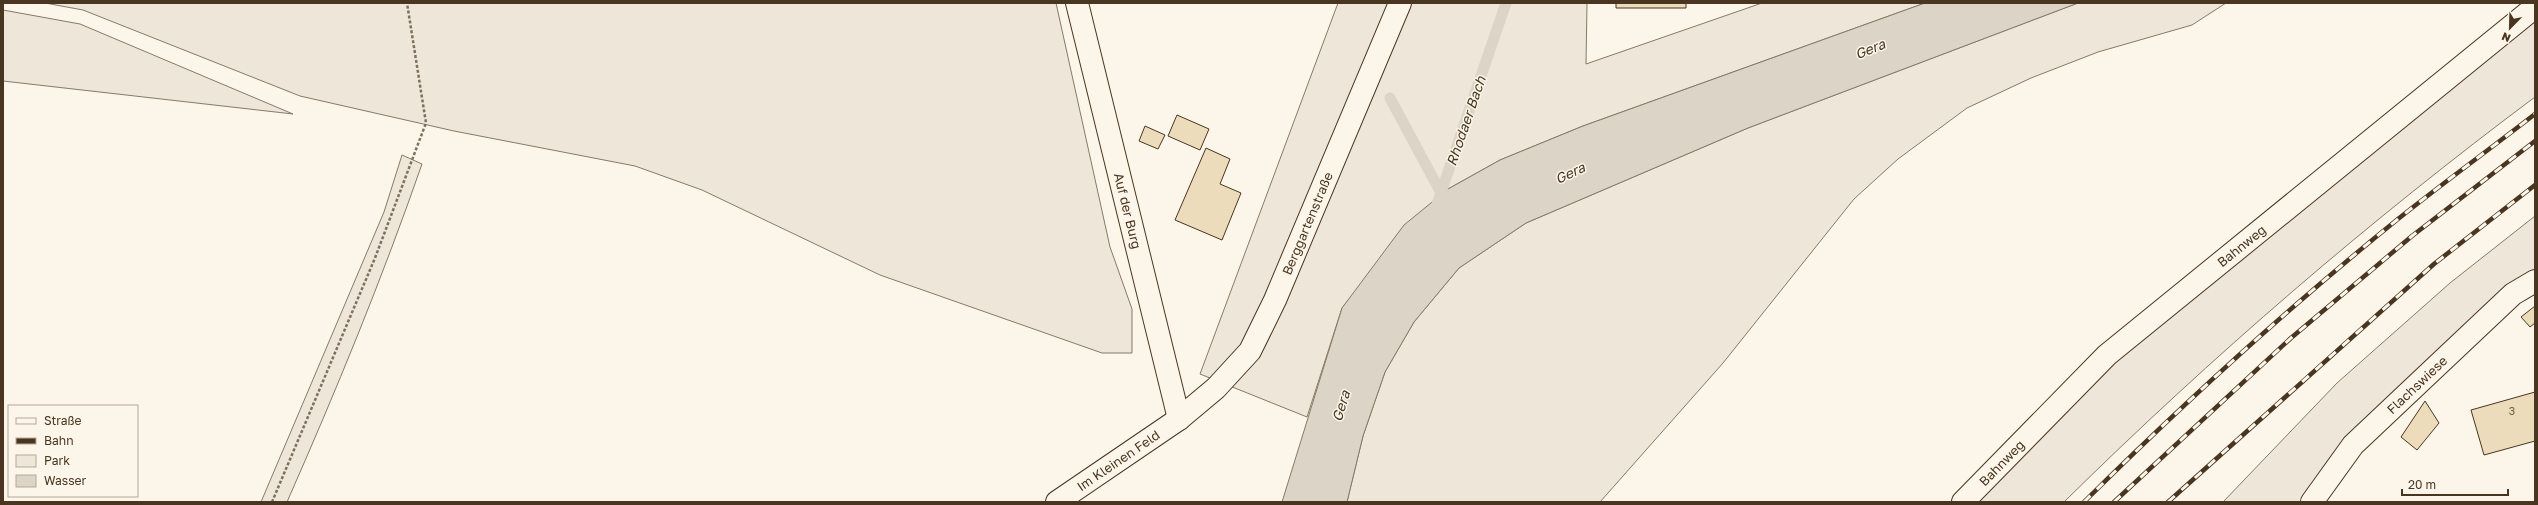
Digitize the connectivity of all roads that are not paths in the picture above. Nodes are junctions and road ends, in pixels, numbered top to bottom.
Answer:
1 (1077, 3) edge
2 (1400, 3) edge
3 (2535, 7) edge
4 (2535, 281) edge
5 (1179, 419) junction
6 (1057, 502) edge
7 (1963, 502) edge
8 (2312, 502) edge

1 - 5 street, Auf der Burg
2 - 5 street, Berggartenstraße
3 - 7 street, Bahnweg
4 - 8 street, Flachswiese
5 - 6 street, Im Kleinen Feld

